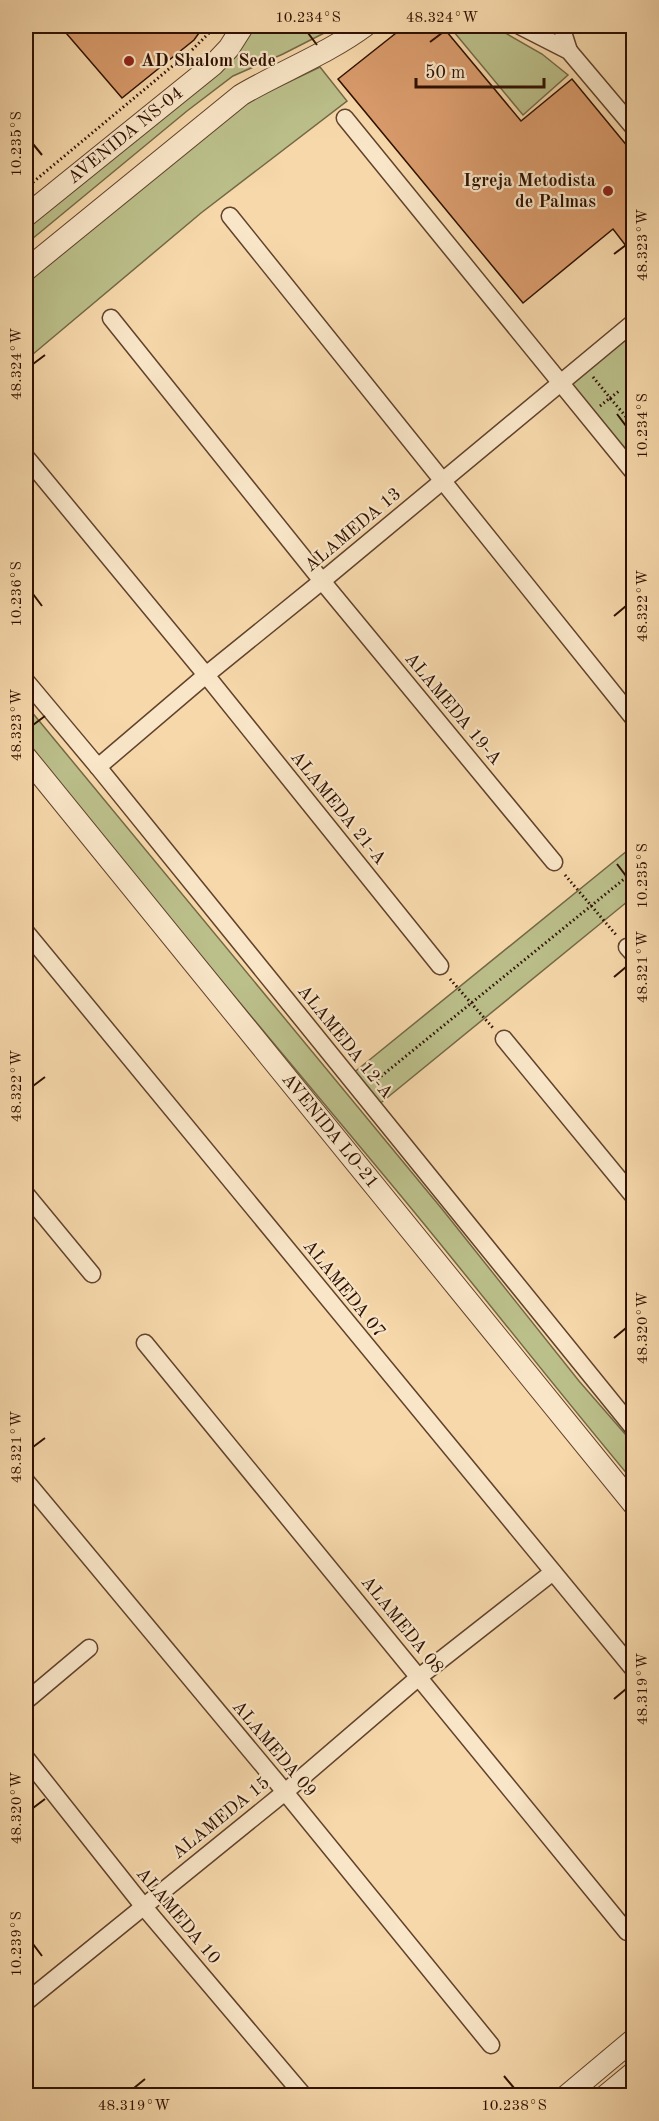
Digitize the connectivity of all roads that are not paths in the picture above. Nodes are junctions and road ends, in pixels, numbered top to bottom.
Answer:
1 (243, 26) edge
2 (365, 26) edge
3 (520, 26) edge
4 (561, 26) edge
5 (569, 51) junction
6 (345, 118) dead end
7 (633, 128) edge
8 (26, 216) edge
9 (230, 216) dead end
10 (26, 270) edge
11 (111, 318) dead end
12 (633, 322) edge
13 (559, 383) junction
14 (26, 457) edge
15 (633, 473) edge
16 (443, 480) junction
17 (322, 581) junction
18 (206, 675) junction
19 (26, 681) edge
20 (633, 719) edge
21 (26, 757) edge
22 (98, 767) junction
23 (554, 861) road end
24 (26, 932) edge
25 (440, 966) road end
26 (504, 1039) road end
27 (26, 1194) edge
28 (633, 1197) edge
29 (92, 1274) dead end
30 (146, 1343) dead end
31 (633, 1429) edge
32 (26, 1481) edge
33 (633, 1505) edge
34 (553, 1572) junction
35 (89, 1648) dead end
36 (633, 1670) edge
37 (419, 1677) junction
38 (26, 1701) edge
39 (26, 1758) edge
40 (285, 1792) junction
41 (144, 1907) junction
42 (627, 1932) dead end
43 (26, 2002) edge
44 (633, 2039) edge
45 (491, 2045) dead end
46 (633, 2072) edge
47 (304, 2096) edge
48 (566, 2096) edge
49 (605, 2096) edge

1 - 8 street, AVENIDA NS-04
2 - 10 street
3 - 5 street
4 - 5 street
5 - 7 street
6 - 13 street
9 - 16 street
11 - 17 street, ALAMEDA 19-A
12 - 13 street, ALAMEDA 13
13 - 15 street
13 - 16 street, ALAMEDA 13
14 - 18 street, ALAMEDA 21-A
16 - 17 street, ALAMEDA 13
16 - 20 street
17 - 18 street, ALAMEDA 13
17 - 23 street, ALAMEDA 19-A
18 - 22 street, ALAMEDA 13
18 - 25 street, ALAMEDA 21-A
19 - 22 street, ALAMEDA 12-A
21 - 33 street, AVENIDA LO-21
22 - 31 street, ALAMEDA 12-A
24 - 34 street, ALAMEDA 07
26 - 28 street
27 - 29 street
30 - 37 street, ALAMEDA 08
32 - 40 street, ALAMEDA 09
34 - 36 street, ALAMEDA 07
34 - 37 street, ALAMEDA 15
35 - 38 street
37 - 40 street, ALAMEDA 15
37 - 42 street, ALAMEDA 08
39 - 41 street, ALAMEDA 10
40 - 41 street, ALAMEDA 15
40 - 45 street, ALAMEDA 09
41 - 43 street, ALAMEDA 15
41 - 47 street, ALAMEDA 10
44 - 48 street
46 - 49 street

